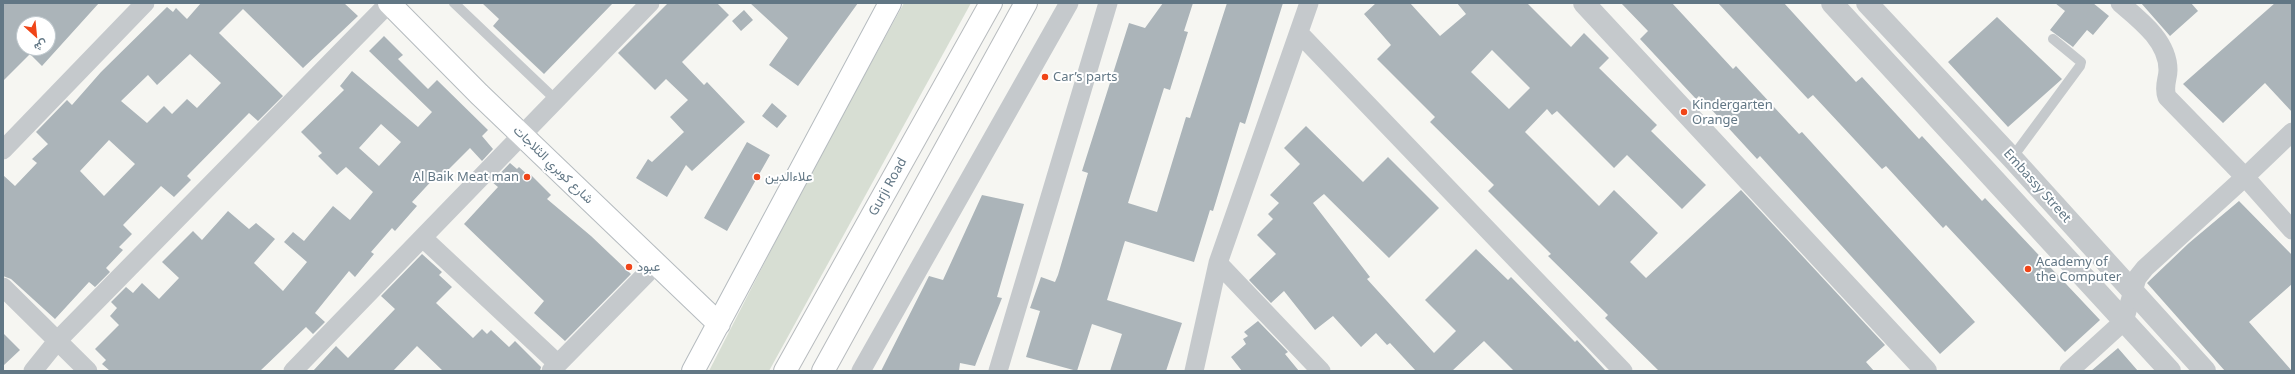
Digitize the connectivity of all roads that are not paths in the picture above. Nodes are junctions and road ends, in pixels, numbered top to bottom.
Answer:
1 (145, 3) edge
2 (389, 3) edge
3 (454, 3) edge
4 (650, 3) edge
5 (890, 3) edge
6 (991, 3) edge
7 (1026, 3) edge
8 (1070, 3) edge
9 (1108, 3) edge
10 (1309, 3) edge
11 (1584, 3) edge
12 (1832, 3) edge
13 (1867, 3) edge
14 (2120, 3) edge
15 (976, 29) junction
16 (1299, 33) junction
17 (2052, 40) dead end
18 (1003, 43) junction
19 (556, 100) junction
20 (2292, 132) edge
21 (522, 136) junction
22 (3, 150) edge
23 (2012, 158) junction
24 (2245, 177) junction
25 (2292, 230) edge
26 (423, 238) junction
27 (1218, 263) junction
28 (656, 264) junction
29 (3, 288) edge
30 (2134, 292) junction
31 (2124, 321) junction
32 (719, 324) junction
33 (58, 340) junction
34 (554, 368) edge
35 (33, 371) edge
36 (88, 371) edge
37 (293, 371) edge
38 (693, 371) edge
39 (785, 371) edge
40 (823, 371) edge
41 (861, 371) edge
42 (998, 371) edge
43 (1194, 371) edge
44 (1321, 371) edge
45 (1623, 371) edge
46 (1926, 371) edge
47 (2069, 371) edge
48 (2170, 371) edge
49 (2205, 371) edge

1 - 22 street
2 - 21 main road, شارع كوبري الثلاجات
2 - 33 street
3 - 19 lane
4 - 19 street
5 - 32 main road
6 - 15 main road, Gurji Road
7 - 18 main road
8 - 41 street
9 - 42 street
10 - 16 street
11 - 46 street
12 - 31 street, Embassy Street
13 - 23 street, Embassy Street
14 - 24 street
15 - 18 main road
15 - 39 main road, Gurji Road
16 - 27 street
16 - 45 street
17 - 23 lane
18 - 40 main road
19 - 21 street
20 - 24 street
21 - 26 street
21 - 28 main road, شارع كوبري الثلاجات
23 - 30 street, Embassy Street
24 - 25 street
24 - 30 street
26 - 34 street
26 - 37 street
27 - 43 street
27 - 44 street
28 - 32 main road, شارع كوبري الثلاجات
28 - 34 street
29 - 33 street
30 - 31 street
30 - 49 street, Embassy Street
31 - 47 street
31 - 48 street, Embassy Street
32 - 38 main road
33 - 35 street
33 - 36 street

